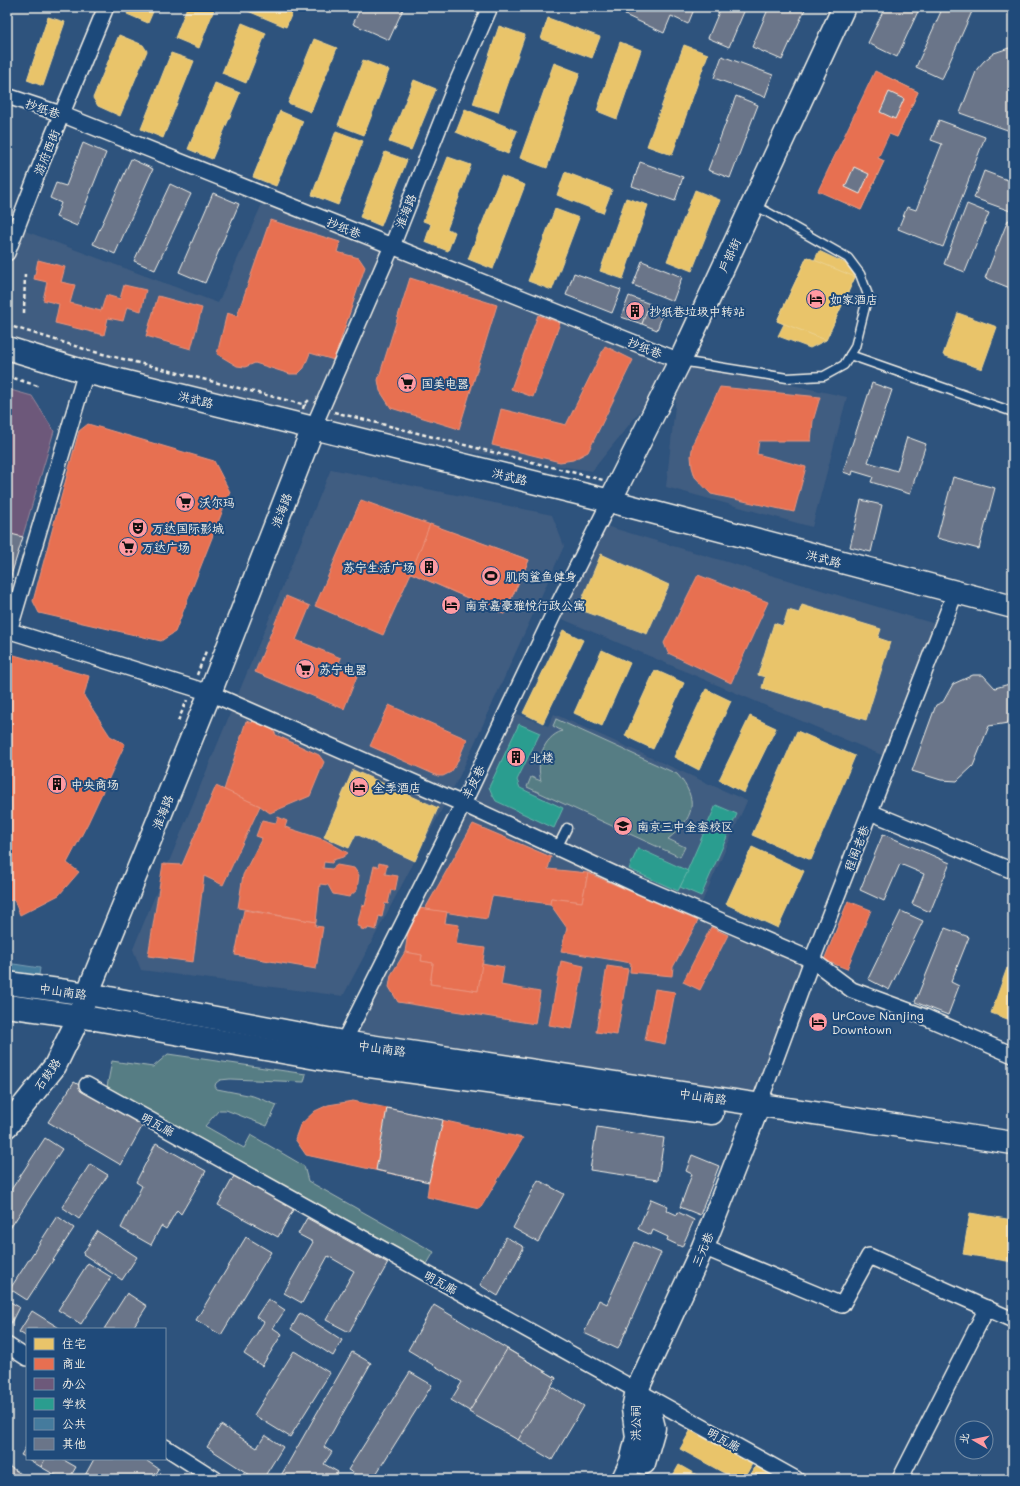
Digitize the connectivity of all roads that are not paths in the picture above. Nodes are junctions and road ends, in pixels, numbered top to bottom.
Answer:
1 (106, 7) edge
2 (490, 7) edge
3 (844, 7) edge
4 (7, 96) edge
5 (62, 114) junction
6 (753, 204) junction
7 (392, 246) junction
8 (7, 253) edge
9 (7, 348) edge
10 (850, 355) junction
11 (680, 361) junction
12 (86, 372) junction
13 (1013, 412) edge
14 (313, 428) junction
15 (610, 501) junction
16 (955, 592) junction
17 (1013, 607) edge
18 (8, 631) edge
19 (210, 693) junction
20 (462, 804) junction
21 (870, 812) junction
22 (567, 828) dead end
23 (558, 848) junction
24 (1013, 871) edge
25 (812, 960) junction
26 (7, 983) edge
27 (7, 986) edge
28 (88, 994) junction
29 (7, 1006) edge
30 (79, 1016) junction
31 (338, 1052) junction
32 (1013, 1055) edge
33 (87, 1085) dead end
34 (759, 1104) junction
35 (7, 1126) edge
36 (1013, 1143) edge
37 (703, 1247) junction
38 (987, 1308) junction
39 (1013, 1320) edge
40 (7, 1345) edge
41 (26, 1357) edge
42 (637, 1390) junction
43 (166, 1448) edge
44 (215, 1479) edge
45 (623, 1479) edge
46 (637, 1479) edge
47 (796, 1479) edge
48 (900, 1479) edge

1 - 5 street, 游府西街
2 - 7 street, 淮海路
3 - 6 main road, 户部街
4 - 5 street, 抄纸巷
5 - 7 street, 抄纸巷
5 - 8 street, 游府西街
6 - 10 lane
6 - 11 main road, 户部街
7 - 11 street, 抄纸巷
7 - 14 street, 淮海路
9 - 12 main road, 洪武路
10 - 11 lane
10 - 13 lane
11 - 15 main road, 户部街
12 - 14 main road, 洪武路
12 - 18 street
14 - 15 main road, 洪武路
14 - 19 main road, 淮海路
15 - 16 main road, 洪武路
15 - 20 street, 羊皮巷
16 - 17 main road, 洪武路
16 - 21 street, 程阁老巷
18 - 19 street
19 - 20 street
19 - 28 main road, 淮海路
20 - 23 street
20 - 31 street, 羊皮巷
21 - 24 street
21 - 25 street, 程阁老巷
22 - 23 lane
23 - 25 street
25 - 32 street
25 - 34 street, 程阁老巷
26 - 28 main road, 中山南路
27 - 31 lane
28 - 30 main road, 淮海路
28 - 31 main road, 中山南路
29 - 30 main road, 中山南路
30 - 31 main road, 中山南路
30 - 35 main road, 石鼓路
31 - 34 main road, 中山南路
33 - 42 street, 明瓦廊
34 - 36 lane
34 - 37 main road, 三元巷
37 - 38 street
37 - 42 main road, 三元巷
38 - 39 street
38 - 48 street
40 - 41 street
42 - 45 main road, 洪公祠
42 - 46 main road, 洪公祠
42 - 47 street, 明瓦廊
43 - 44 street

